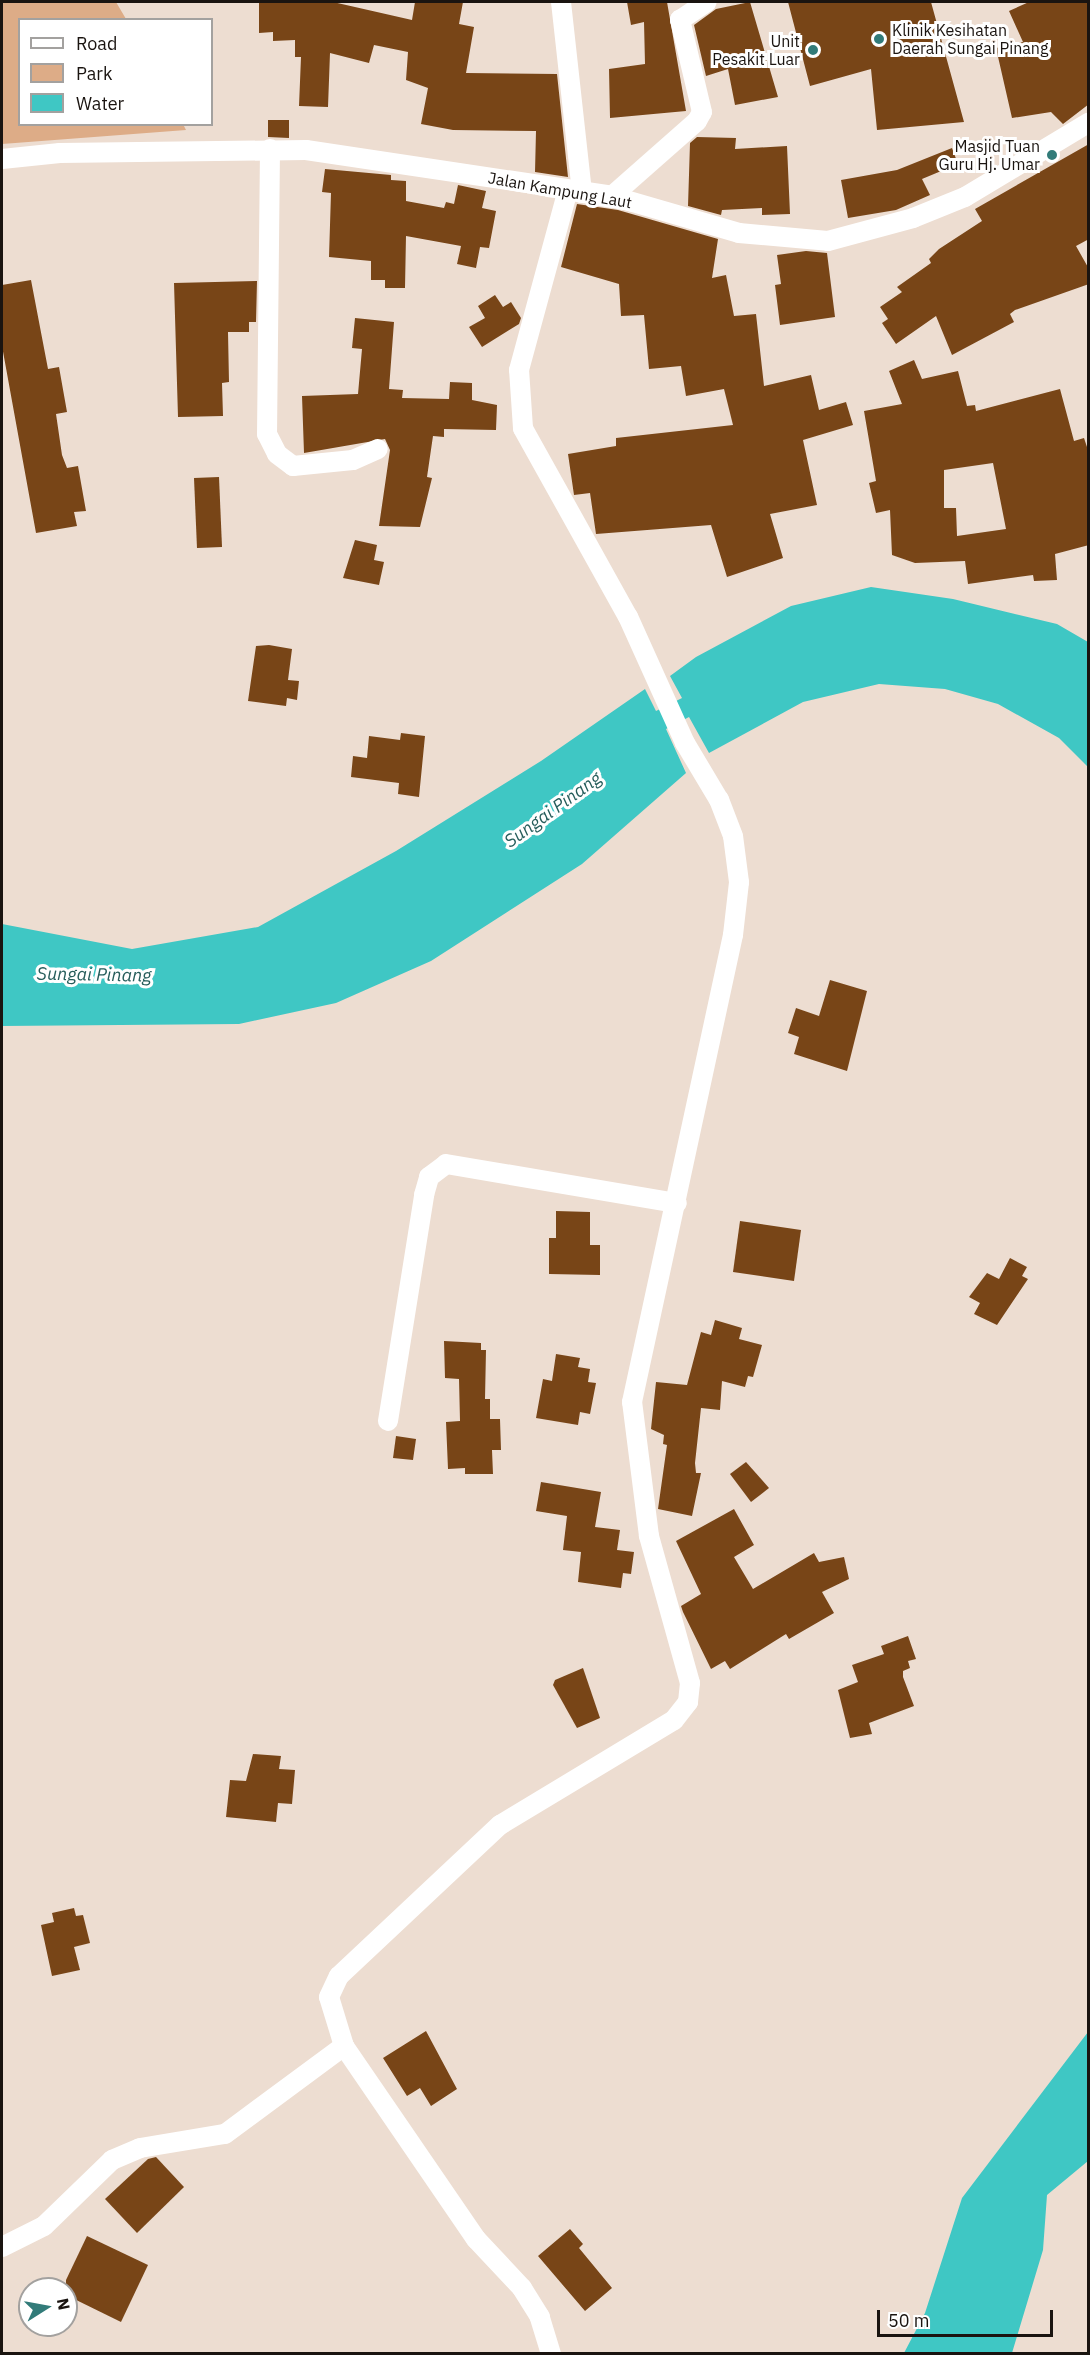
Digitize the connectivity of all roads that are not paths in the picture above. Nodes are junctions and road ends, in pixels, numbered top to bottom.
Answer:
1 (561, 2) edge
2 (707, 2) edge
3 (1089, 123) edge
4 (270, 149) junction
5 (2, 159) edge
6 (575, 191) junction
7 (612, 196) junction
8 (378, 449) dead end
9 (677, 1203) junction
10 (388, 1421) dead end
11 (344, 2046) junction
12 (2, 2247) edge
13 (552, 2354) edge

1 - 6 street
2 - 7 street
3 - 7 street, Jalan Kampung Laut
4 - 5 street, Jalan Kampung Laut
4 - 6 street, Jalan Kampung Laut
4 - 8 street
6 - 7 street, Jalan Kampung Laut
6 - 9 street
9 - 10 street
9 - 11 street
11 - 12 street
11 - 13 street

